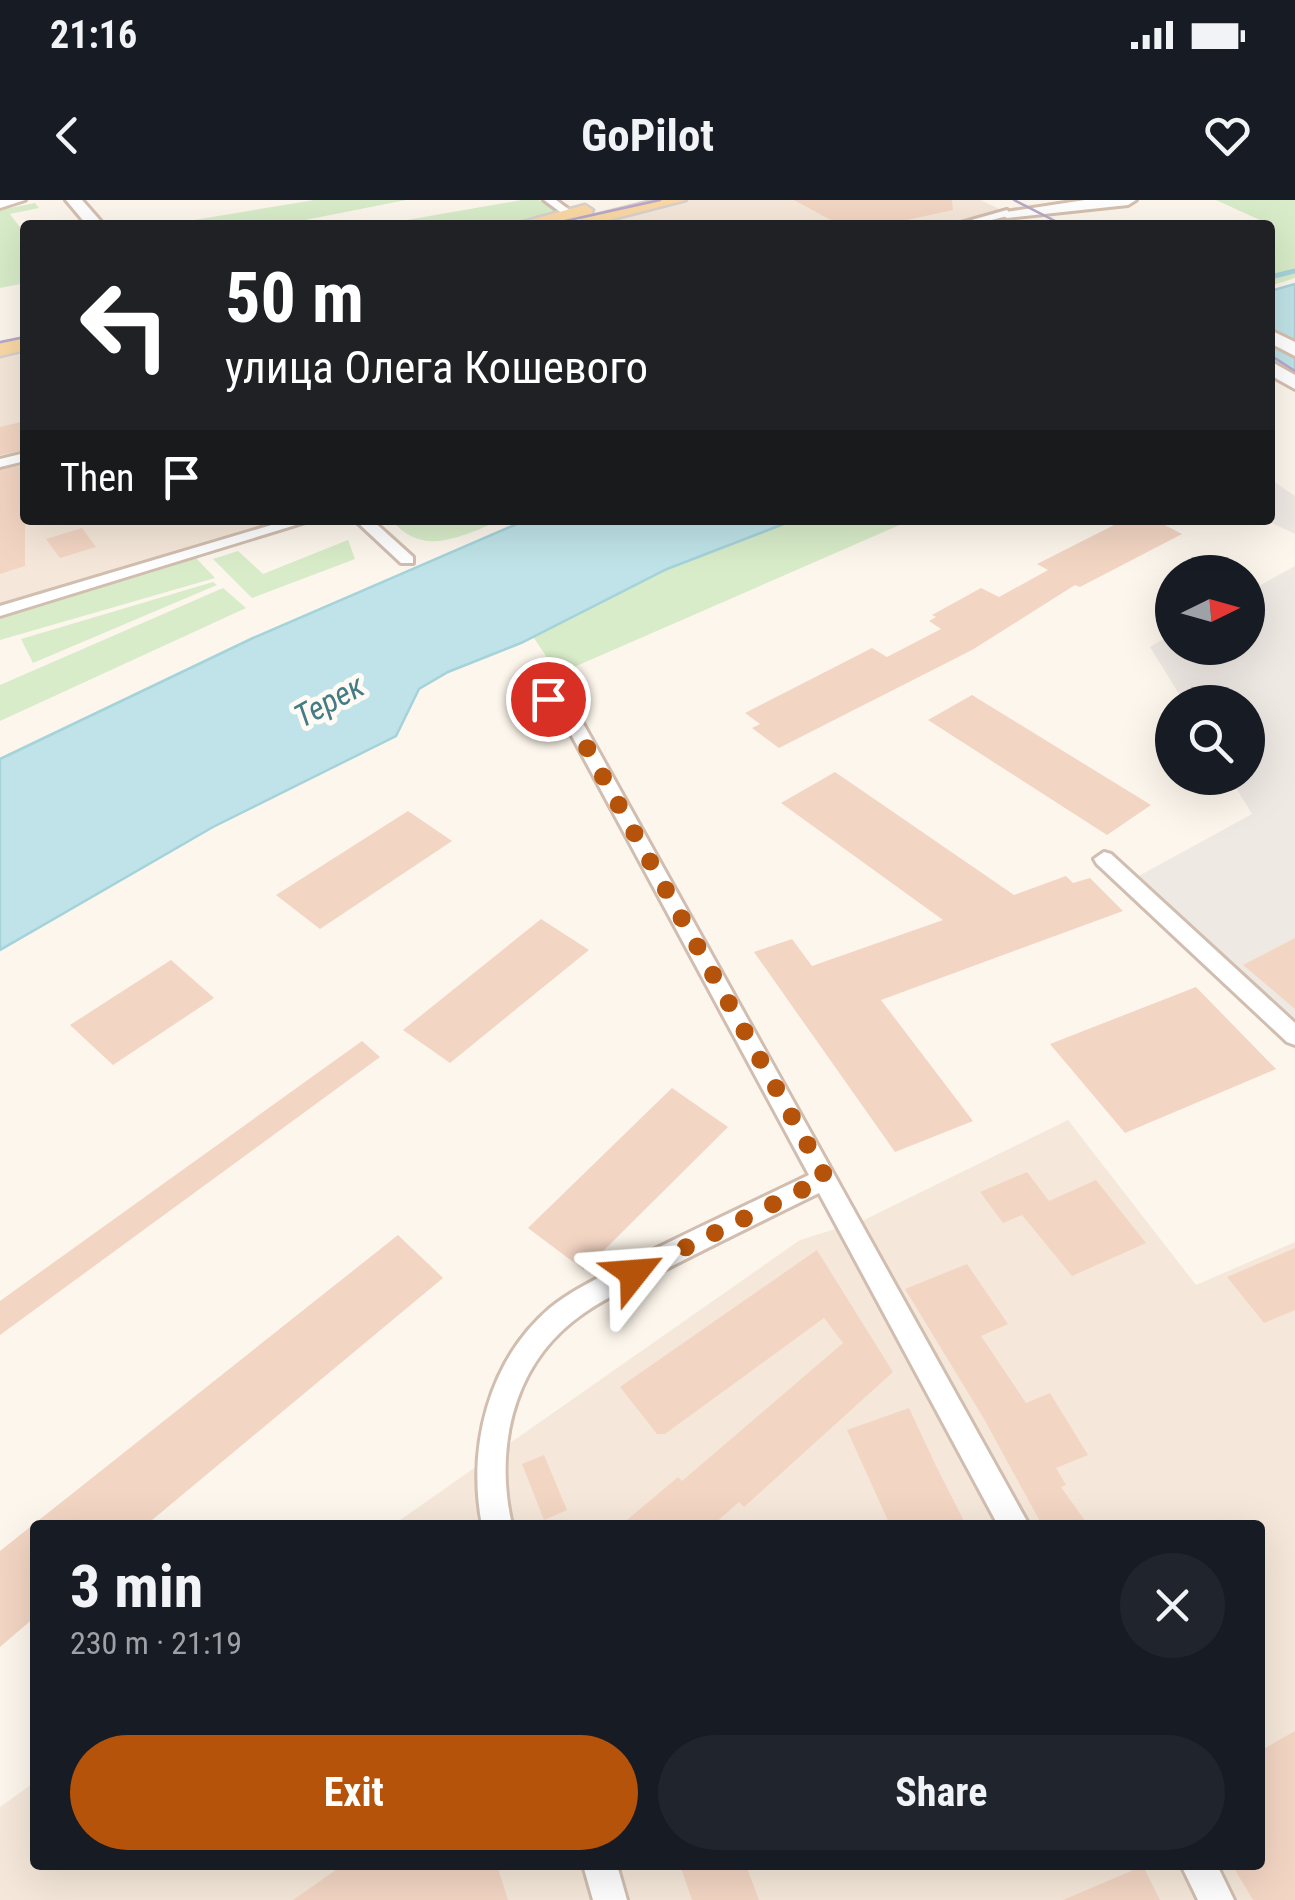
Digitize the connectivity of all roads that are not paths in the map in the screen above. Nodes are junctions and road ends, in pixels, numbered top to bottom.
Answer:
1 (17, 200) edge
2 (74, 200) edge
3 (549, 200) edge
4 (630, 200) edge
5 (678, 200) edge
6 (981, 200) edge
7 (1031, 200) edge
8 (1128, 200) edge
9 (0, 203) edge
10 (1048, 208) junction
11 (1007, 213) junction
12 (92, 220) edge
13 (574, 220) edge
14 (578, 220) edge
15 (580, 220) edge
16 (979, 220) edge
17 (1020, 220) edge
18 (1072, 220) edge
19 (287, 525) edge
20 (369, 525) edge
21 (407, 560) dead end
22 (0, 610) edge
23 (548, 699) dead end
24 (1104, 859) dead end
25 (1295, 1036) edge
26 (826, 1178) junction
27 (495, 1520) edge
28 (1011, 1520) edge
29 (601, 1870) edge
30 (1201, 1870) edge
31 (610, 1900) edge
32 (1217, 1900) edge

1 - 9 street
2 - 12 street
3 - 13 street
4 - 14 main road
5 - 15 main road
6 - 11 street
7 - 10 street
8 - 10 street
10 - 11 street
10 - 18 street
11 - 16 street
11 - 17 street
19 - 22 street
20 - 21 street
23 - 26 street
24 - 25 street
26 - 27 street
26 - 28 street
29 - 31 street
30 - 32 street

